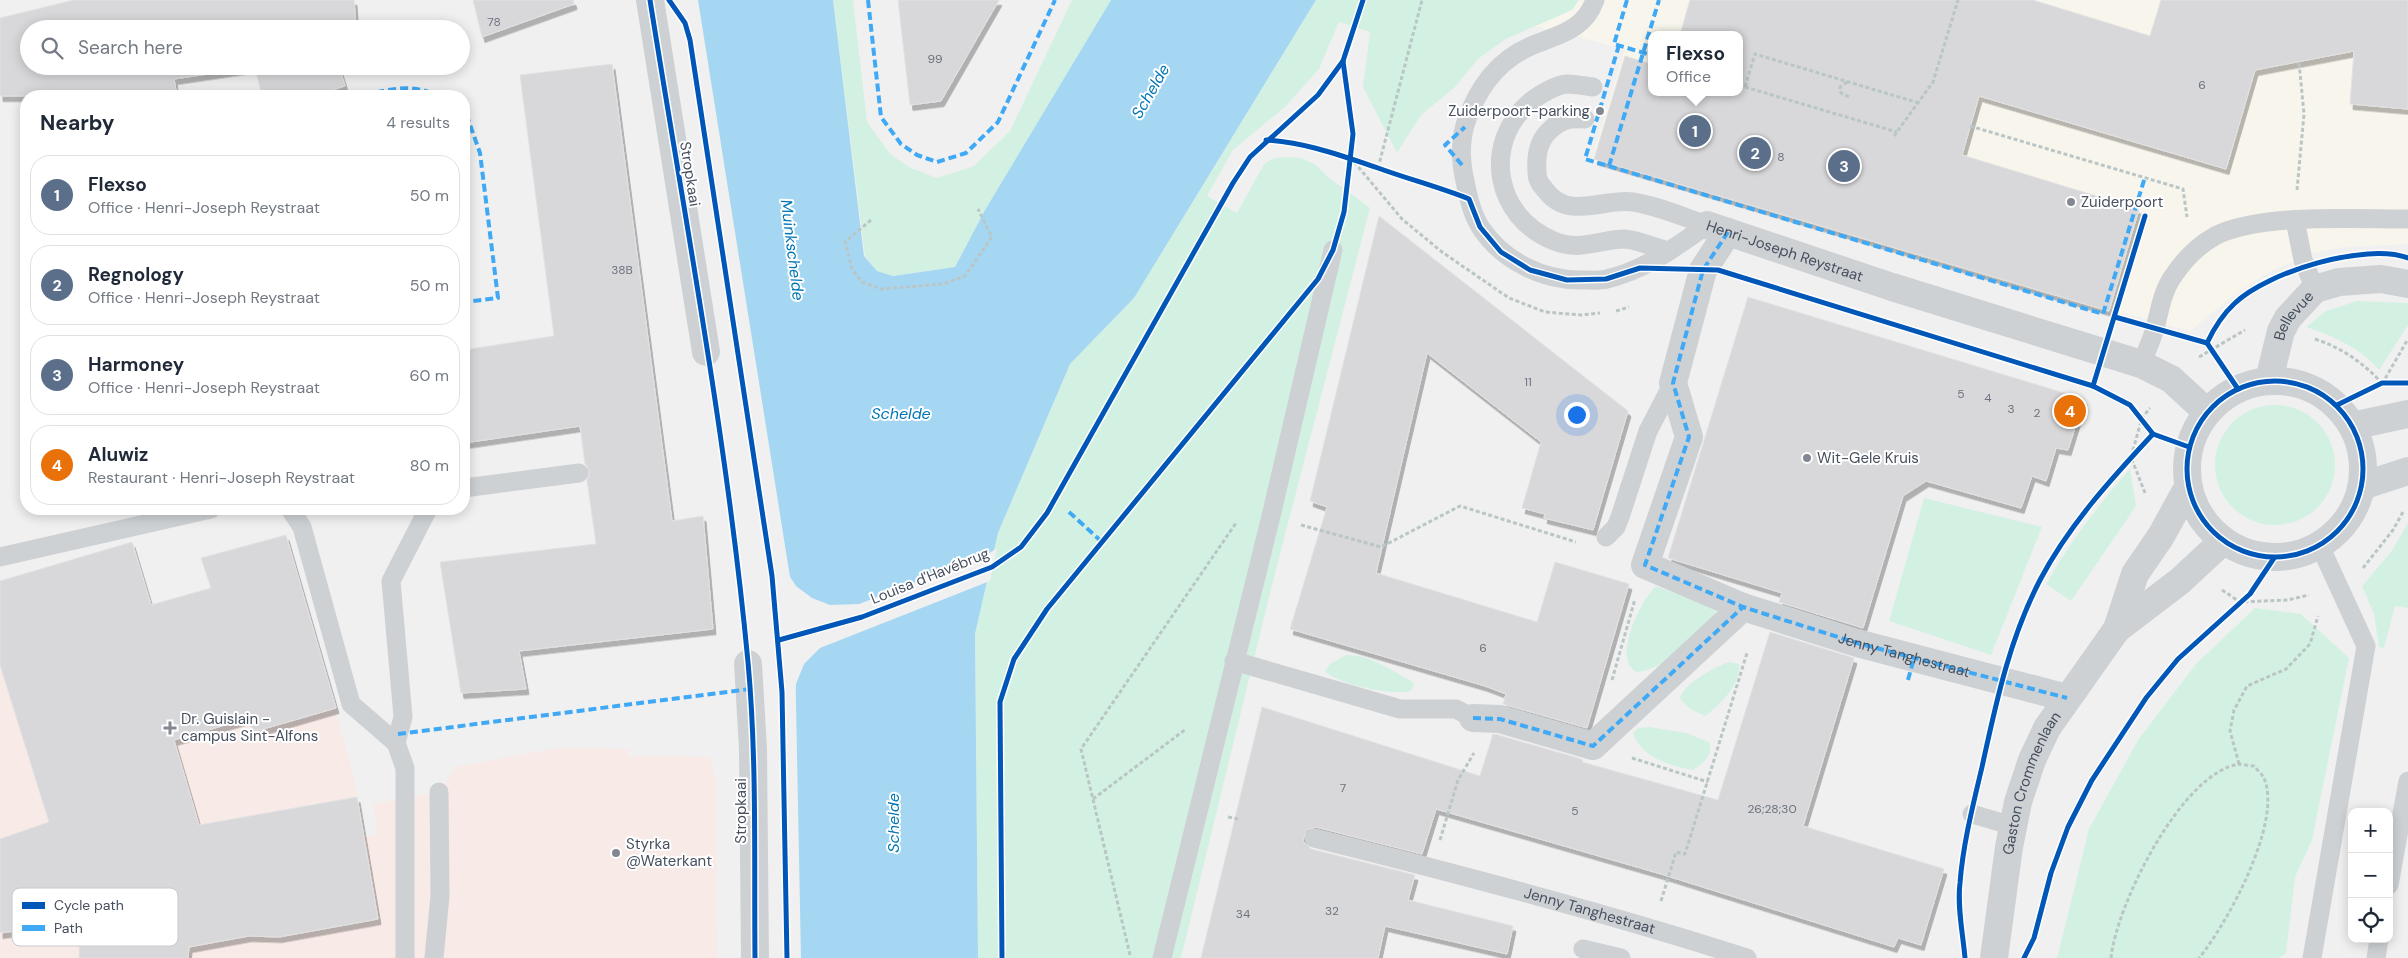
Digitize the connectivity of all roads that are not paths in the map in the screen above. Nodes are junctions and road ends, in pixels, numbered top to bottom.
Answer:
1 (650, 0) edge
2 (1595, 0) edge
3 (1593, 87) dead end
4 (1585, 119) dead end
5 (2408, 219) edge
6 (2295, 220) junction
7 (1718, 229) junction
8 (1333, 250) dead end
9 (1669, 251) junction
10 (2408, 284) edge
11 (2315, 289) junction
12 (706, 352) dead end
13 (2141, 364) junction
14 (2269, 380) junction
15 (1673, 383) junction
16 (2206, 412) junction
17 (2345, 416) junction
18 (2401, 416) edge
19 (2408, 471) edge
20 (579, 474) dead end
21 (2188, 486) junction
22 (2362, 486) junction
23 (470, 487) edge
24 (185, 515) edge
25 (294, 515) edge
26 (425, 515) edge
27 (1606, 537) dead end
28 (2223, 541) junction
29 (2320, 546) junction
30 (0, 557) edge
31 (1751, 610) junction
32 (2117, 628) junction
33 (1234, 661) junction
34 (748, 664) dead end
35 (2067, 698) junction
36 (1473, 718) joint
37 (396, 744) junction
38 (2408, 781) edge
39 (439, 792) dead end
40 (1972, 814) dead end
41 (2013, 826) junction
42 (1314, 838) dead end
43 (2393, 863) edge
44 (2378, 943) edge
45 (1583, 949) dead end
46 (404, 958) edge
47 (434, 958) edge
48 (754, 958) edge
49 (1162, 958) edge
50 (1621, 958) edge
51 (1747, 958) edge
52 (1994, 958) edge
53 (2312, 958) edge
54 (2376, 958) edge

1 - 12 street, Stropkaai
2 - 9 lane, Henri-Joseph Reystraat
3 - 9 lane
4 - 7 lane
5 - 6 lane
6 - 11 lane
6 - 13 lane
7 - 9 lane, Henri-Joseph Reystraat
7 - 13 street, Henri-Joseph Reystraat
7 - 15 street
8 - 33 lane
10 - 11 street, Bellevue
11 - 14 street, Bellevue
13 - 16 street, Henri-Joseph Reystraat
14 - 16 street
14 - 17 street
15 - 27 lane
15 - 31 street, Jenny Tanghestraat
16 - 21 street
17 - 18 street
17 - 22 street
19 - 22 street
20 - 23 lane
21 - 28 street
21 - 32 street, Gaston Crommenlaan
22 - 29 street
24 - 30 lane
25 - 37 lane
26 - 37 lane
28 - 29 street
28 - 32 street, Gaston Crommenlaan
29 - 53 lane
31 - 35 street, Jenny Tanghestraat
31 - 36 street
32 - 35 street, Gaston Crommenlaan
33 - 36 lane
33 - 49 lane
34 - 48 street, Stropkaai
35 - 41 street, Gaston Crommenlaan
37 - 46 lane
38 - 43 lane
39 - 47 lane
40 - 41 lane
41 - 52 street, Gaston Crommenlaan
42 - 51 lane, Jenny Tanghestraat
44 - 54 lane
45 - 50 lane

